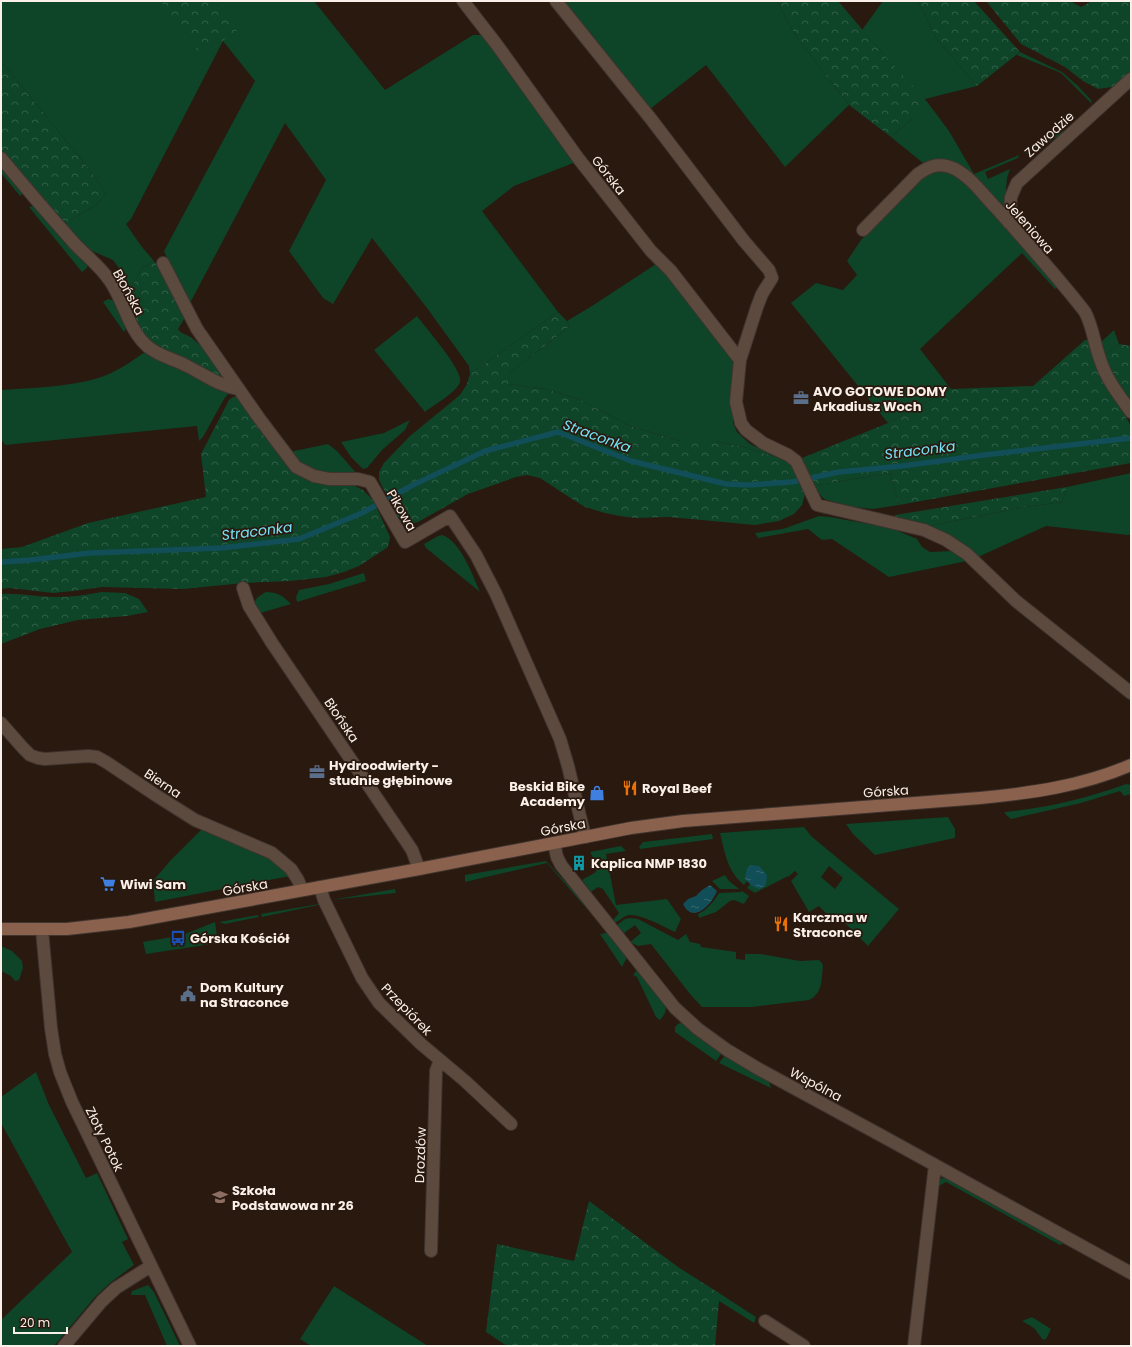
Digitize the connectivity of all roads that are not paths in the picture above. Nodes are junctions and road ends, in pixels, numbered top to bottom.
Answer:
1 (463, 1) edge
2 (556, 1) edge
3 (1131, 79) edge
4 (1, 158) edge
5 (1009, 223) junction
6 (863, 230) dead end
7 (163, 263) dead end
8 (740, 360) junction
9 (239, 389) junction
10 (1127, 407) edge
11 (243, 588) dead end
12 (1131, 693) edge
13 (1, 722) edge
14 (1130, 767) edge
15 (585, 837) junction
16 (554, 843) junction
17 (418, 869) junction
18 (320, 887) junction
19 (302, 890) junction
20 (1, 929) edge
21 (42, 930) junction
22 (440, 1060) junction
23 (511, 1124) dead end
24 (935, 1165) junction
25 (431, 1251) dead end
26 (151, 1266) junction
27 (1131, 1273) edge
28 (765, 1321) dead end
29 (64, 1346) edge
30 (190, 1346) edge
31 (804, 1346) edge
32 (914, 1346) edge

1 - 8 street, Górska
2 - 8 street
3 - 5 street, Zawodzie
4 - 9 street, Błońska
5 - 6 street, Jeleniowa
5 - 10 street, Jeleniowa
7 - 9 street, Pikowa
8 - 12 street
9 - 15 street, Pikowa
11 - 17 street, Błońska
13 - 19 street, Bierna
14 - 15 street, Górska
15 - 16 street, Górska
16 - 17 street, Górska
16 - 24 street, Wspólna
17 - 18 street, Górska
18 - 19 street, Górska
18 - 22 street, Przepiórek
19 - 21 street, Górska
20 - 21 street, Górska
21 - 26 street, Złoty Potok
22 - 23 street, Przepiórek
22 - 25 street, Drozdów
24 - 27 street, Wspólna
24 - 32 street
26 - 29 street
26 - 30 street, Złoty Potok
28 - 31 street

